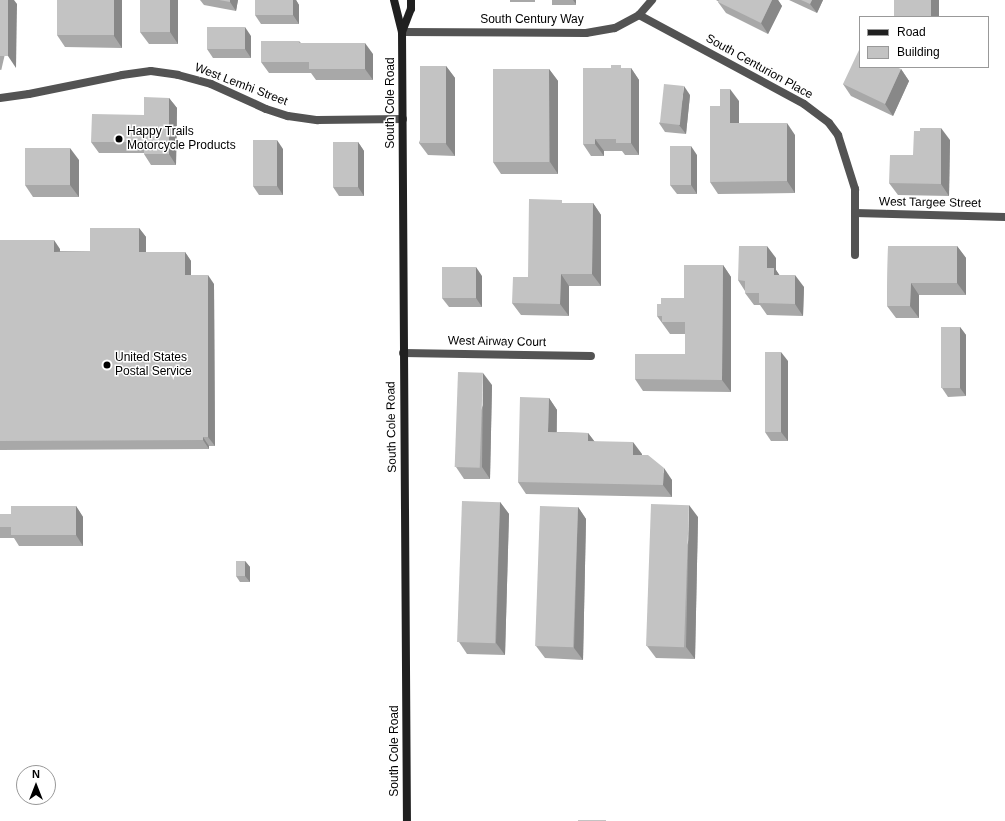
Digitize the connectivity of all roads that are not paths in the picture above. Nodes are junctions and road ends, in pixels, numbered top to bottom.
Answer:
1 (394, 0) edge
2 (411, 0) edge
3 (652, 0) edge
4 (639, 15) junction
5 (402, 32) junction
6 (0, 98) edge
7 (403, 120) junction
8 (855, 213) junction
9 (1005, 217) edge
10 (855, 255) dead end
11 (403, 353) junction
12 (591, 356) dead end
13 (407, 821) edge

1 - 5 main road, South Cole Road
2 - 5 main road, South Cole Road
3 - 4 street, South Century Way
4 - 5 street, South Century Way
4 - 8 street, South Centurion Place
5 - 7 main road, South Cole Road
6 - 7 street, West Lemhi Street
7 - 11 main road, South Cole Road
8 - 9 street, West Targee Street
8 - 10 street, South Centurion Place
11 - 12 street, West Airway Court
11 - 13 main road, South Cole Road

